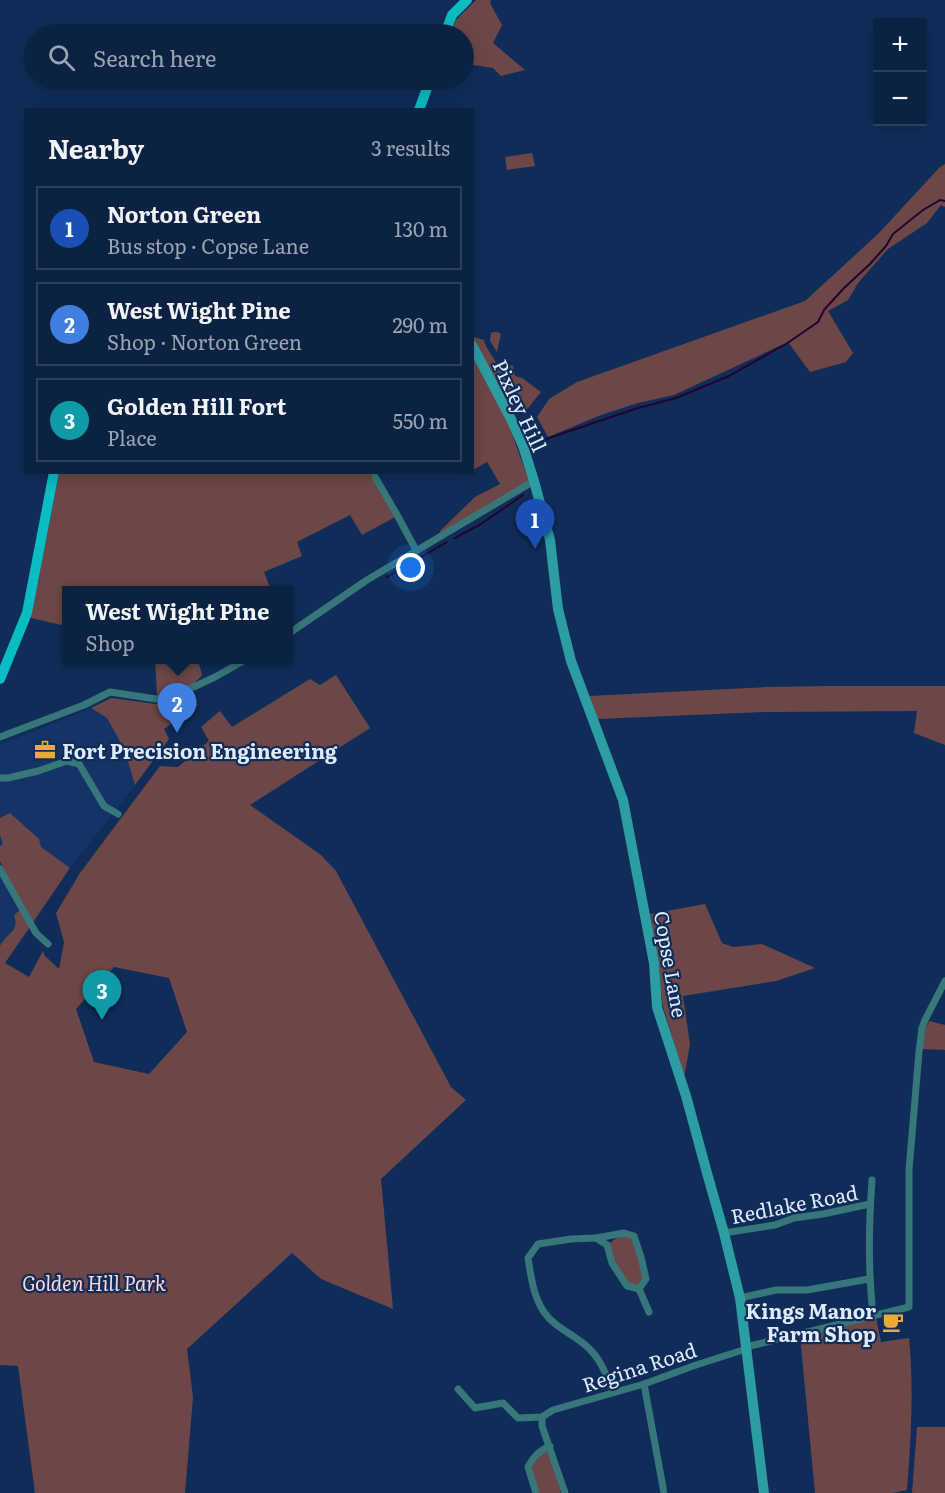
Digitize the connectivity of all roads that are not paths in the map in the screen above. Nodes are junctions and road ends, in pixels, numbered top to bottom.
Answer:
1 (467, 0) edge
2 (449, 24) edge
3 (426, 90) edge
4 (420, 108) edge
5 (474, 349) edge
6 (54, 474) edge
7 (375, 477) dead end
8 (534, 481) junction
9 (416, 550) junction
10 (293, 631) edge
11 (238, 664) edge
12 (0, 679) edge
13 (0, 737) edge
14 (0, 778) edge
15 (118, 814) dead end
16 (0, 869) edge
17 (48, 944) dead end
18 (945, 981) edge
19 (872, 1180) dead end
20 (870, 1204) junction
21 (724, 1233) junction
22 (596, 1238) junction
23 (869, 1280) junction
24 (639, 1289) junction
25 (740, 1298) junction
26 (872, 1304) dead end
27 (649, 1312) dead end
28 (746, 1348) junction
29 (644, 1384) junction
30 (458, 1389) dead end
31 (613, 1392) junction
32 (475, 1408) junction
33 (474, 1417) dead end
34 (542, 1417) junction
35 (550, 1446) junction
36 (536, 1493) edge
37 (565, 1493) edge
38 (663, 1493) edge
39 (764, 1493) edge

1 - 2 main road
3 - 4 main road
5 - 8 street, Pixley Hill
6 - 12 main road
7 - 9 street
8 - 9 street
8 - 21 street, Copse Lane
9 - 10 street
11 - 13 street
14 - 15 street
16 - 17 street
18 - 28 street, Regina Road
19 - 20 street
20 - 21 street, Redlake Road
20 - 23 street
21 - 25 street, Copse Lane
22 - 24 street
22 - 24 street
22 - 31 street
23 - 25 street
23 - 26 street
24 - 27 street
25 - 28 street, Copse Lane
28 - 29 street, Regina Road
28 - 39 street, Copse Lane
29 - 31 street, Regina Road
29 - 38 street
30 - 32 street
31 - 34 street, Regina Road
32 - 33 street
32 - 34 street
34 - 35 street
35 - 36 street
35 - 37 street

